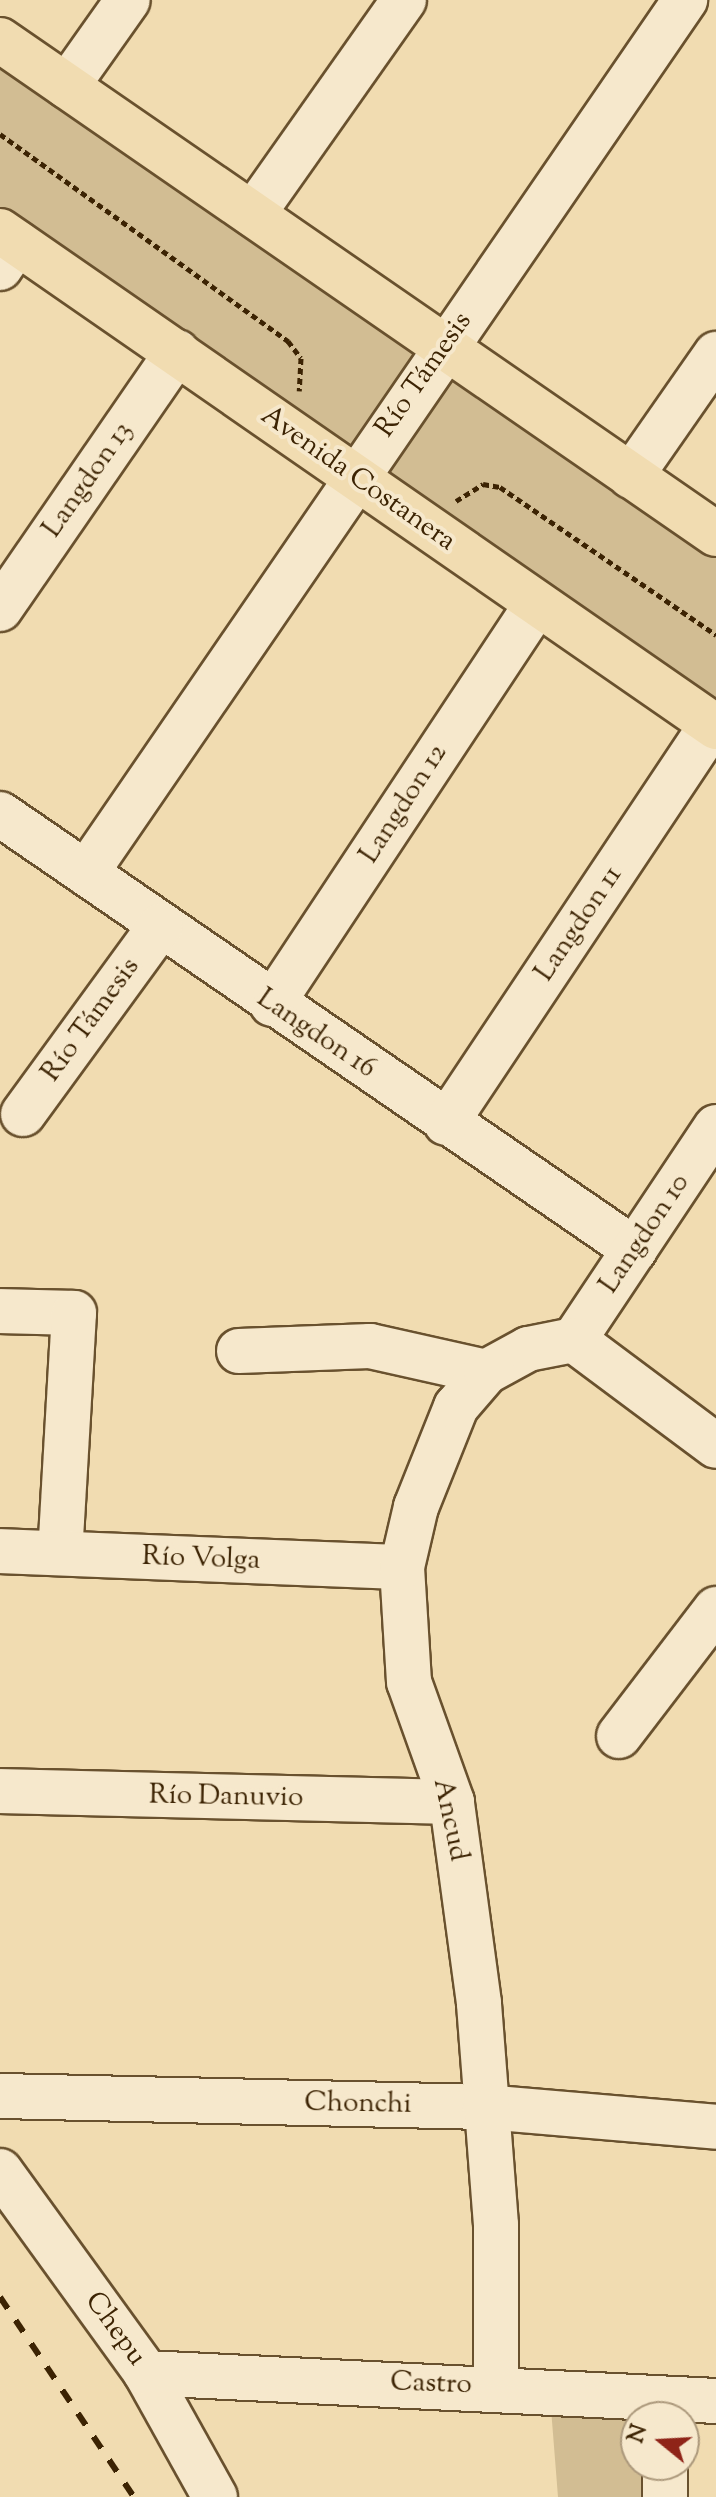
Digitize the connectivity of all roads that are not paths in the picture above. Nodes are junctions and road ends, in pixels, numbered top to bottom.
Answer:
1 (128, 0) edge
2 (404, 0) edge
3 (685, 0) edge
4 (0, 40) edge
5 (67, 86) junction
6 (253, 214) junction
7 (6, 247) edge
8 (444, 346) junction
9 (177, 352) junction
10 (716, 354) edge
11 (631, 476) junction
12 (353, 477) junction
13 (716, 534) edge
14 (537, 604) junction
15 (0, 609) edge
16 (714, 726) edge
17 (0, 814) edge
18 (86, 873) junction
19 (160, 926) junction
20 (272, 1004) junction
21 (23, 1114) dead end
22 (446, 1123) junction
23 (716, 1127) edge
24 (635, 1250) junction
25 (0, 1311) edge
26 (574, 1340) junction
27 (239, 1351) dead end
28 (486, 1372) junction
29 (716, 1446) edge
30 (0, 1551) edge
31 (60, 1553) junction
32 (402, 1567) junction
33 (716, 1609) edge
34 (619, 1736) dead end
35 (0, 1791) edge
36 (452, 1802) junction
37 (0, 2096) edge
38 (485, 2107) junction
39 (716, 2127) edge
40 (0, 2171) edge
41 (146, 2373) junction
42 (496, 2387) junction
43 (620, 2402) edge
44 (215, 2497) edge

1 - 5 street
2 - 6 street
3 - 8 street, Río Támesis
4 - 5 main road
5 - 6 main road
6 - 8 main road
7 - 9 main road, Avenida Costanera
8 - 11 main road
8 - 12 street, Río Támesis
9 - 12 main road, Avenida Costanera
9 - 15 street, Langdon 13
10 - 11 street
11 - 13 main road
12 - 14 main road, Avenida Costanera
12 - 18 street, Río Támesis
14 - 16 main road, Avenida Costanera
14 - 20 street, Langdon 12
16 - 22 street, Langdon 11
17 - 18 street, Langdon 16
18 - 19 street, Langdon 16
19 - 20 street, Langdon 16
19 - 21 street, Río Támesis
20 - 22 street, Langdon 16
22 - 24 street, Langdon 16
23 - 24 street, Langdon 10
24 - 26 street, Langdon 10
25 - 31 street
26 - 28 street, Ancud
26 - 29 street
27 - 28 street
28 - 32 street, Ancud
30 - 31 street, Río Volga
31 - 32 street, Río Volga
32 - 36 street, Ancud
33 - 34 street
35 - 36 street, Río Danuvio
36 - 38 street, Ancud
37 - 38 street, Chonchi
38 - 39 street, Chonchi
38 - 42 street, Ancud
40 - 41 street, Chepu
41 - 42 street, Castro
41 - 44 street, Chepu
42 - 43 street, Castro

